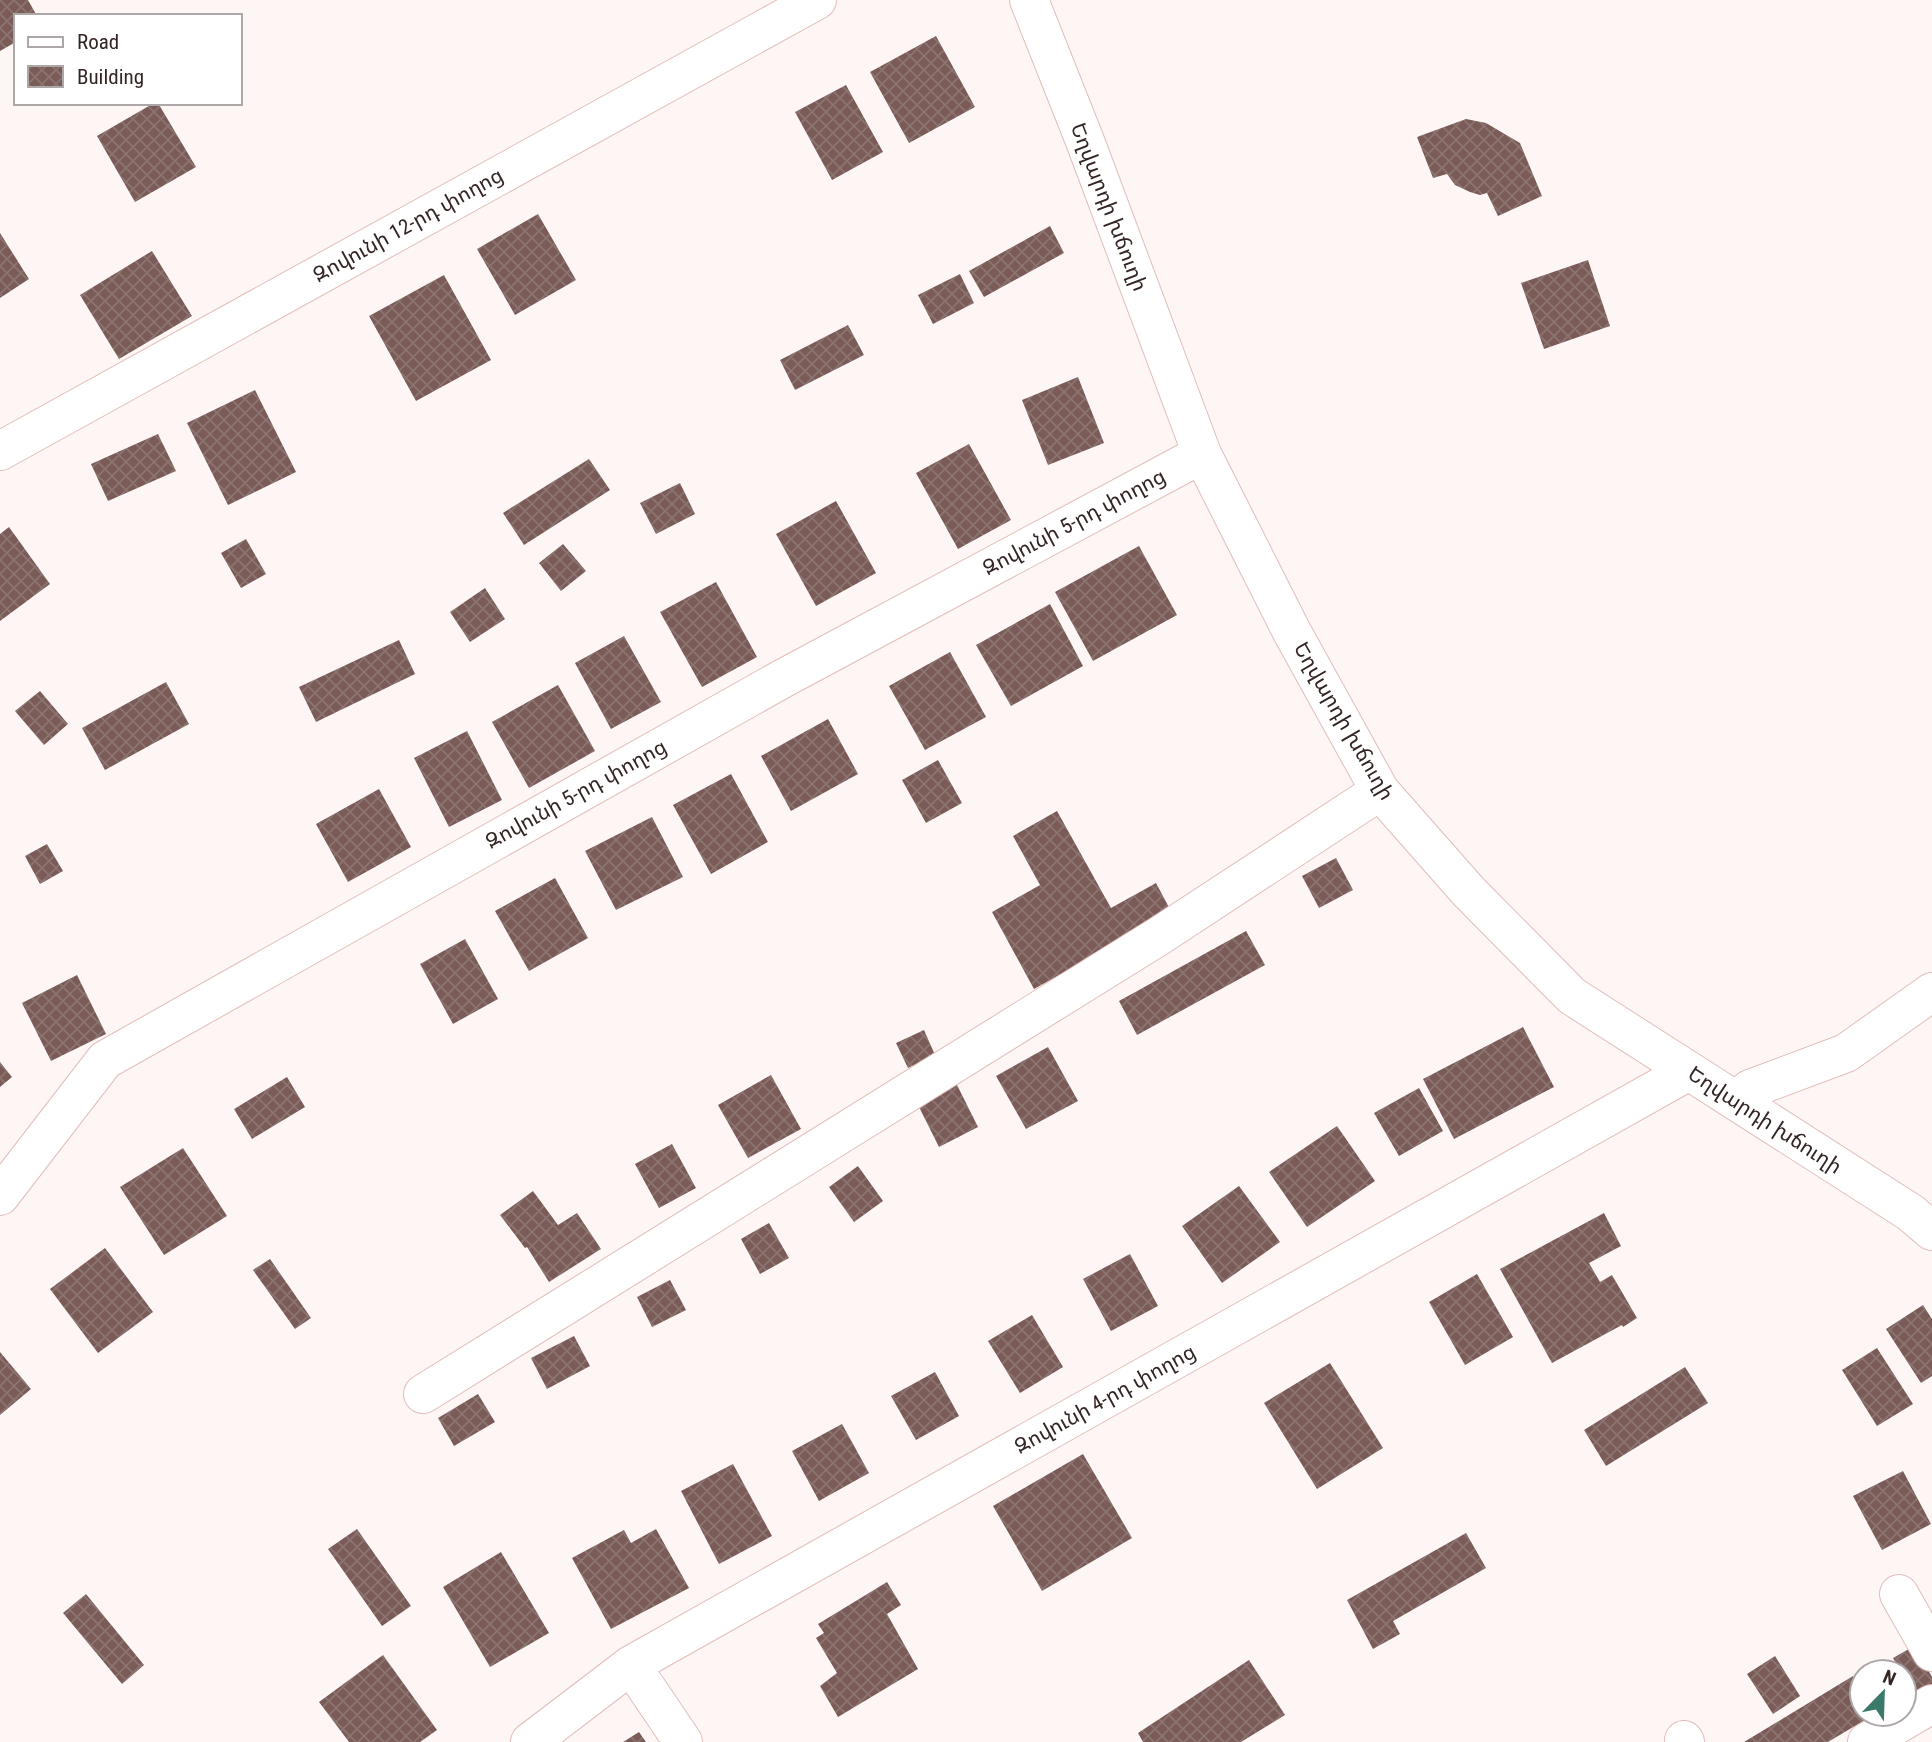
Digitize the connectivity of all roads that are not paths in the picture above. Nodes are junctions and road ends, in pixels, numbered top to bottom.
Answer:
1 (817, 0) edge
2 (1029, 0) edge
3 (0, 451) edge
4 (1202, 454) junction
5 (1380, 791) junction
6 (1932, 992) edge
7 (1689, 1071) junction
8 (1736, 1101) junction
9 (0, 1196) edge
10 (1932, 1231) edge
11 (423, 1394) dead end
12 (1899, 1594) dead end
13 (1932, 1652) edge
14 (632, 1665) junction
15 (1932, 1704) edge
16 (530, 1742) edge
17 (683, 1742) edge
18 (1867, 1742) edge

1 - 3 street, Զովունի 12-րդ փողոց
2 - 4 street, Եղվարդի խճուղի
4 - 5 street, Եղվարդի խճուղի
4 - 9 street, Զովունի 5-րդ փողոց
5 - 7 street, Եղվարդի խճուղի
5 - 11 street
6 - 8 street
7 - 8 street, Եղվարդի խճուղի
7 - 14 street, Զովունի 4-րդ փողոց
8 - 10 street, Եղվարդի խճուղի
12 - 13 street
14 - 16 street, Զովունի 4-րդ փողոց
14 - 17 street
15 - 18 street

